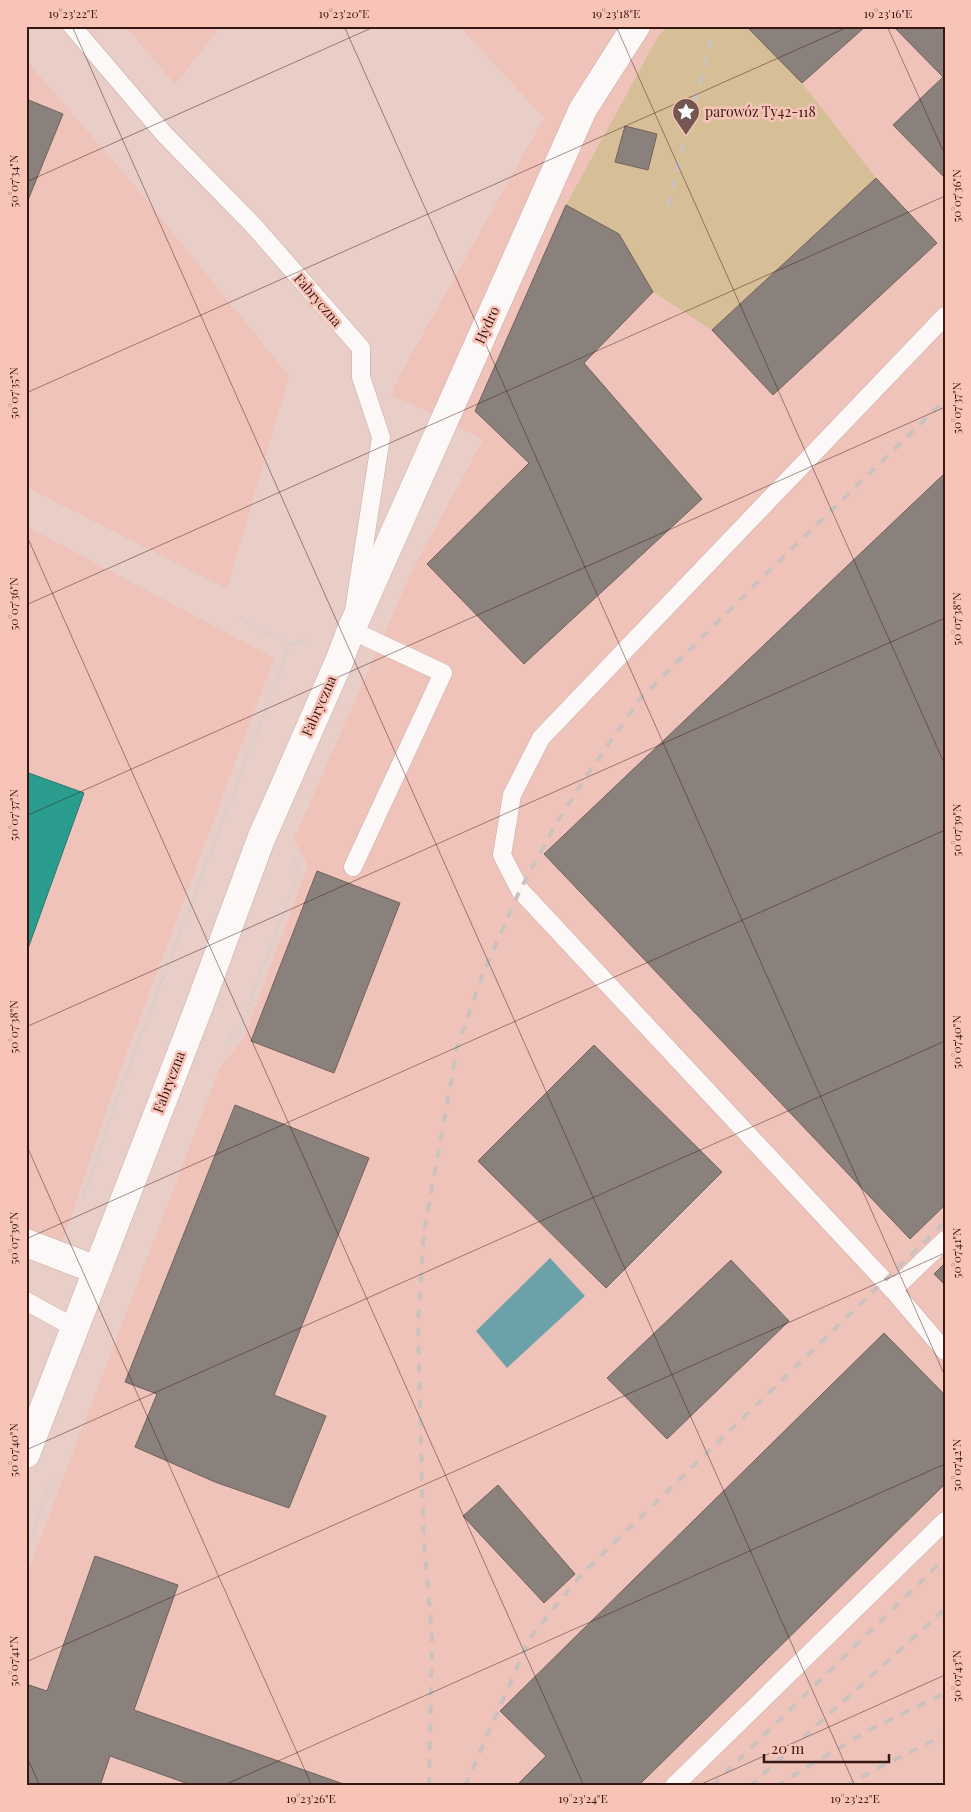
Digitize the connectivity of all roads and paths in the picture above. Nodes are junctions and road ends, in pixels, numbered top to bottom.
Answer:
1 (72, 26) edge
2 (636, 26) edge
3 (945, 316) edge
4 (240, 618) dead end
5 (351, 630) junction
6 (290, 644) junction
7 (353, 866) dead end
8 (82, 1201) dead end
9 (945, 1240) edge
10 (26, 1243) edge
11 (97, 1270) junction
12 (893, 1290) junction
13 (26, 1301) edge
14 (75, 1328) junction
15 (945, 1351) edge
16 (26, 1454) edge
17 (945, 1521) edge
18 (674, 1786) edge

1 - 5 lane, Fabryczna
2 - 5 street, Hydro
3 - 12 lane
4 - 6 path
5 - 6 path
5 - 7 lane
5 - 11 street, Fabryczna
6 - 8 path
9 - 12 lane
10 - 11 street
11 - 14 street, Fabryczna
12 - 15 lane
13 - 14 lane
14 - 16 street, Fabryczna
17 - 18 lane

